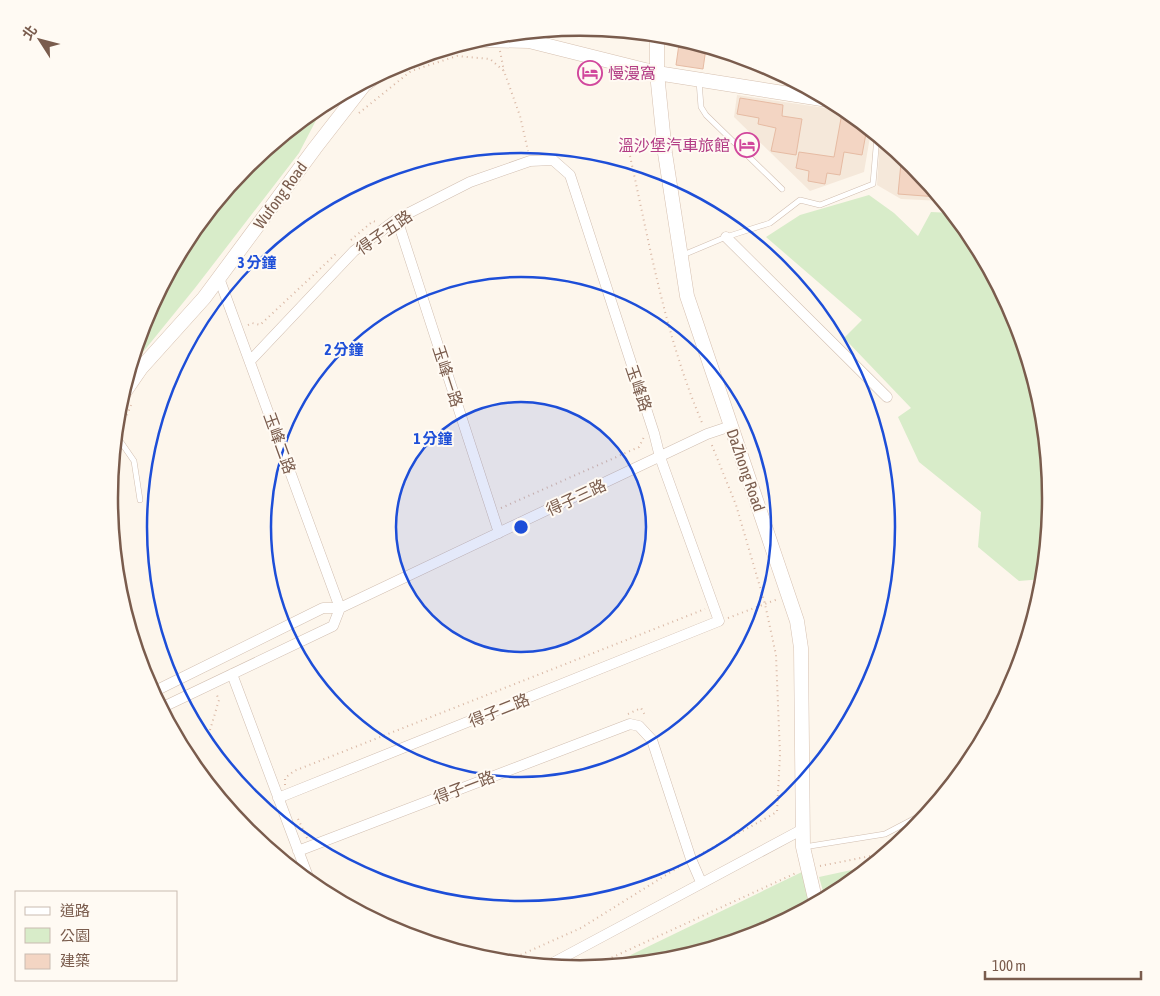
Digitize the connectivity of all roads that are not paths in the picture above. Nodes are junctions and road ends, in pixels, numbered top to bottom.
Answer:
1 (525, 39) edge
2 (514, 41) edge
3 (529, 41) junction
4 (657, 43) edge
5 (657, 73) junction
6 (699, 80) junction
7 (356, 94) edge
8 (809, 97) edge
9 (876, 145) edge
10 (553, 160) joint
11 (782, 189) dead end
12 (396, 219) junction
13 (726, 237) junction
14 (680, 256) junction
15 (219, 278) junction
16 (250, 361) junction
17 (134, 378) edge
18 (887, 397) dead end
19 (731, 426) junction
20 (121, 444) edge
21 (660, 457) junction
22 (140, 500) dead end
23 (499, 533) junction
24 (340, 608) junction
25 (718, 616) joint
26 (232, 674) junction
27 (160, 689) edge
28 (167, 705) edge
29 (282, 796) junction
30 (911, 820) edge
31 (802, 829) junction
32 (803, 847) junction
33 (298, 851) junction
34 (305, 868) edge
35 (701, 882) junction
36 (814, 896) edge
37 (560, 959) edge

1 - 3 street
2 - 3 street
3 - 5 street
4 - 5 street, DaZhong Road
5 - 6 street
5 - 14 street, DaZhong Road
6 - 8 street
6 - 11 lane
7 - 15 street, Wufong Road
9 - 13 lane
10 - 12 street, 得子五路
10 - 21 street, 玉峰路
12 - 16 street, 得子五路
12 - 23 street, 玉峰一路
13 - 14 lane
13 - 18 street
14 - 19 street, DaZhong Road
15 - 16 street, 玉峰二路
15 - 17 street, Wufong Road
16 - 24 street, 玉峰二路
19 - 21 street, 得子三路
19 - 31 street, DaZhong Road
20 - 22 lane
21 - 23 street, 得子三路
21 - 25 street, 玉峰路
23 - 24 street, 得子三路
24 - 26 street
24 - 27 street, 得子三路
25 - 29 street, 得子二路
26 - 28 street
26 - 29 street
29 - 33 street
30 - 32 lane
31 - 32 street, DaZhong Road
31 - 35 street
32 - 36 street, DaZhong Road
33 - 34 street
33 - 35 street, 得子一路
35 - 37 street

